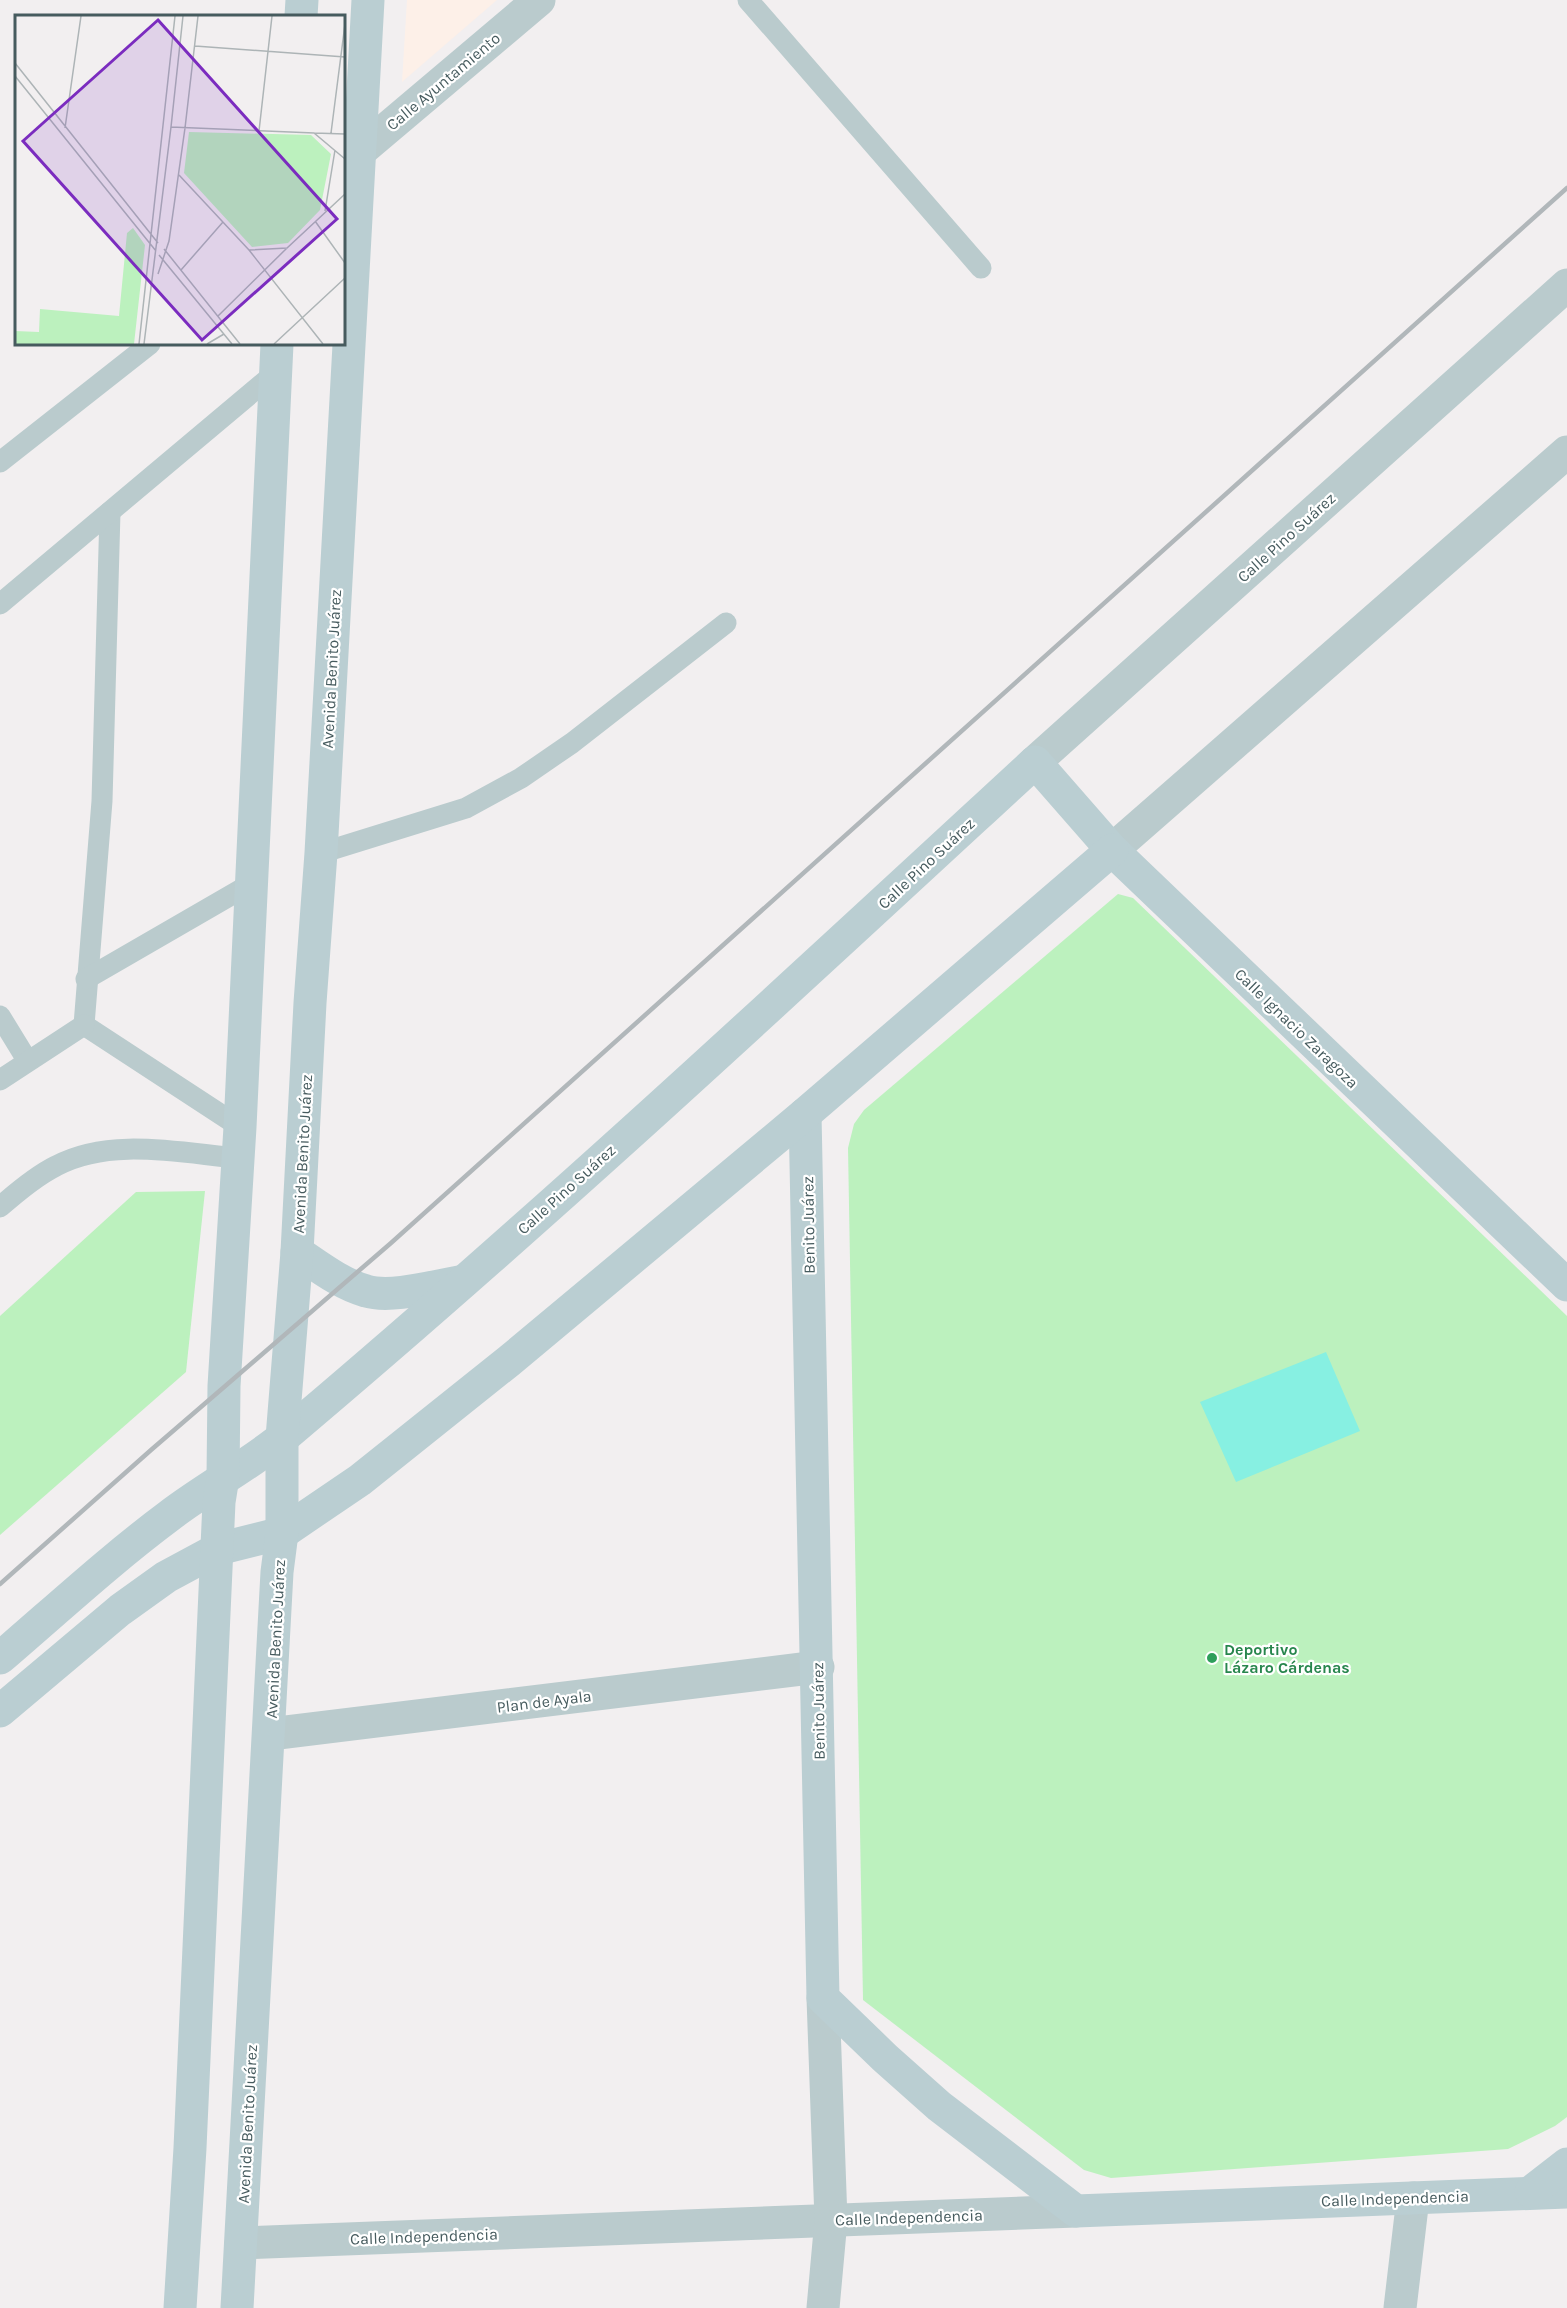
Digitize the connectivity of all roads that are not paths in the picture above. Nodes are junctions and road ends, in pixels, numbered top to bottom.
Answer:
1 (302, 0) edge
2 (368, 0) edge
3 (539, 0) edge
4 (748, 0) edge
5 (301, 15) edge
6 (351, 152) edge
7 (981, 268) dead end
8 (1567, 285) edge
9 (345, 292) edge
10 (149, 345) edge
11 (343, 345) edge
12 (276, 358) edge
13 (1567, 452) edge
14 (0, 462) edge
15 (111, 512) junction
16 (0, 604) edge
17 (726, 623) dead end
18 (1035, 762) junction
19 (1112, 850) junction
20 (321, 853) junction
21 (252, 884) junction
22 (86, 979) junction
23 (0, 1016) edge
24 (84, 1025) junction
25 (27, 1060) junction
26 (0, 1080) edge
27 (805, 1114) junction
28 (239, 1143) junction
29 (0, 1207) edge
30 (297, 1252) junction
31 (464, 1281) junction
32 (1567, 1286) edge
33 (282, 1438) junction
34 (223, 1477) junction
35 (282, 1533) junction
36 (218, 1549) junction
37 (0, 1658) edge
38 (818, 1667) junction
39 (0, 1711) edge
40 (270, 1734) junction
41 (823, 1998) junction
42 (1567, 2164) edge
43 (1532, 2192) junction
44 (1567, 2192) edge
45 (1413, 2198) junction
46 (1076, 2211) junction
47 (831, 2220) junction
48 (241, 2243) junction
49 (180, 2308) edge
50 (237, 2308) edge
51 (823, 2308) edge
52 (1400, 2308) edge

1 - 5 main road
2 - 6 main road, Avenida Benito Juárez
3 - 6 street, Calle Ayuntamiento
4 - 7 lane
6 - 9 main road, Avenida Benito Juárez
8 - 18 street, Calle Pino Suárez
10 - 14 lane
11 - 20 main road, Avenida Benito Juárez
12 - 15 lane
12 - 21 main road
13 - 19 street
15 - 16 lane
15 - 22 lane
17 - 20 lane
18 - 19 main road, Calle Ignacio Zaragoza
18 - 31 main road, Calle Pino Suárez
19 - 27 main road
19 - 32 main road, Calle Ignacio Zaragoza
20 - 30 main road, Avenida Benito Juárez
21 - 22 lane
21 - 28 main road
22 - 24 lane
23 - 25 lane
24 - 25 lane
24 - 28 lane
25 - 26 lane
27 - 35 main road
27 - 38 main road, Benito Juárez
28 - 29 lane
28 - 34 main road
30 - 31 main road
30 - 33 main road, Avenida Benito Juárez
31 - 33 main road, Calle Pino Suárez
33 - 34 main road, Calle Pino Suárez
33 - 35 main road, Avenida Benito Juárez
34 - 36 main road
34 - 37 main road, Calle Pino Suárez
35 - 36 main road
35 - 40 main road, Avenida Benito Juárez
36 - 39 main road
36 - 49 main road
38 - 40 street, Plan de Ayala
38 - 41 main road, Benito Juárez
40 - 48 main road, Avenida Benito Juárez
41 - 46 main road
41 - 47 street, Benito Juárez
42 - 43 main road
43 - 44 main road, Calle Independencia
43 - 45 main road, Calle Independencia
45 - 46 main road, Calle Independencia
45 - 52 street
46 - 47 street, Calle Independencia
47 - 48 street, Calle Independencia
47 - 51 street, Benito Juárez
48 - 50 main road, Avenida Benito Juárez

